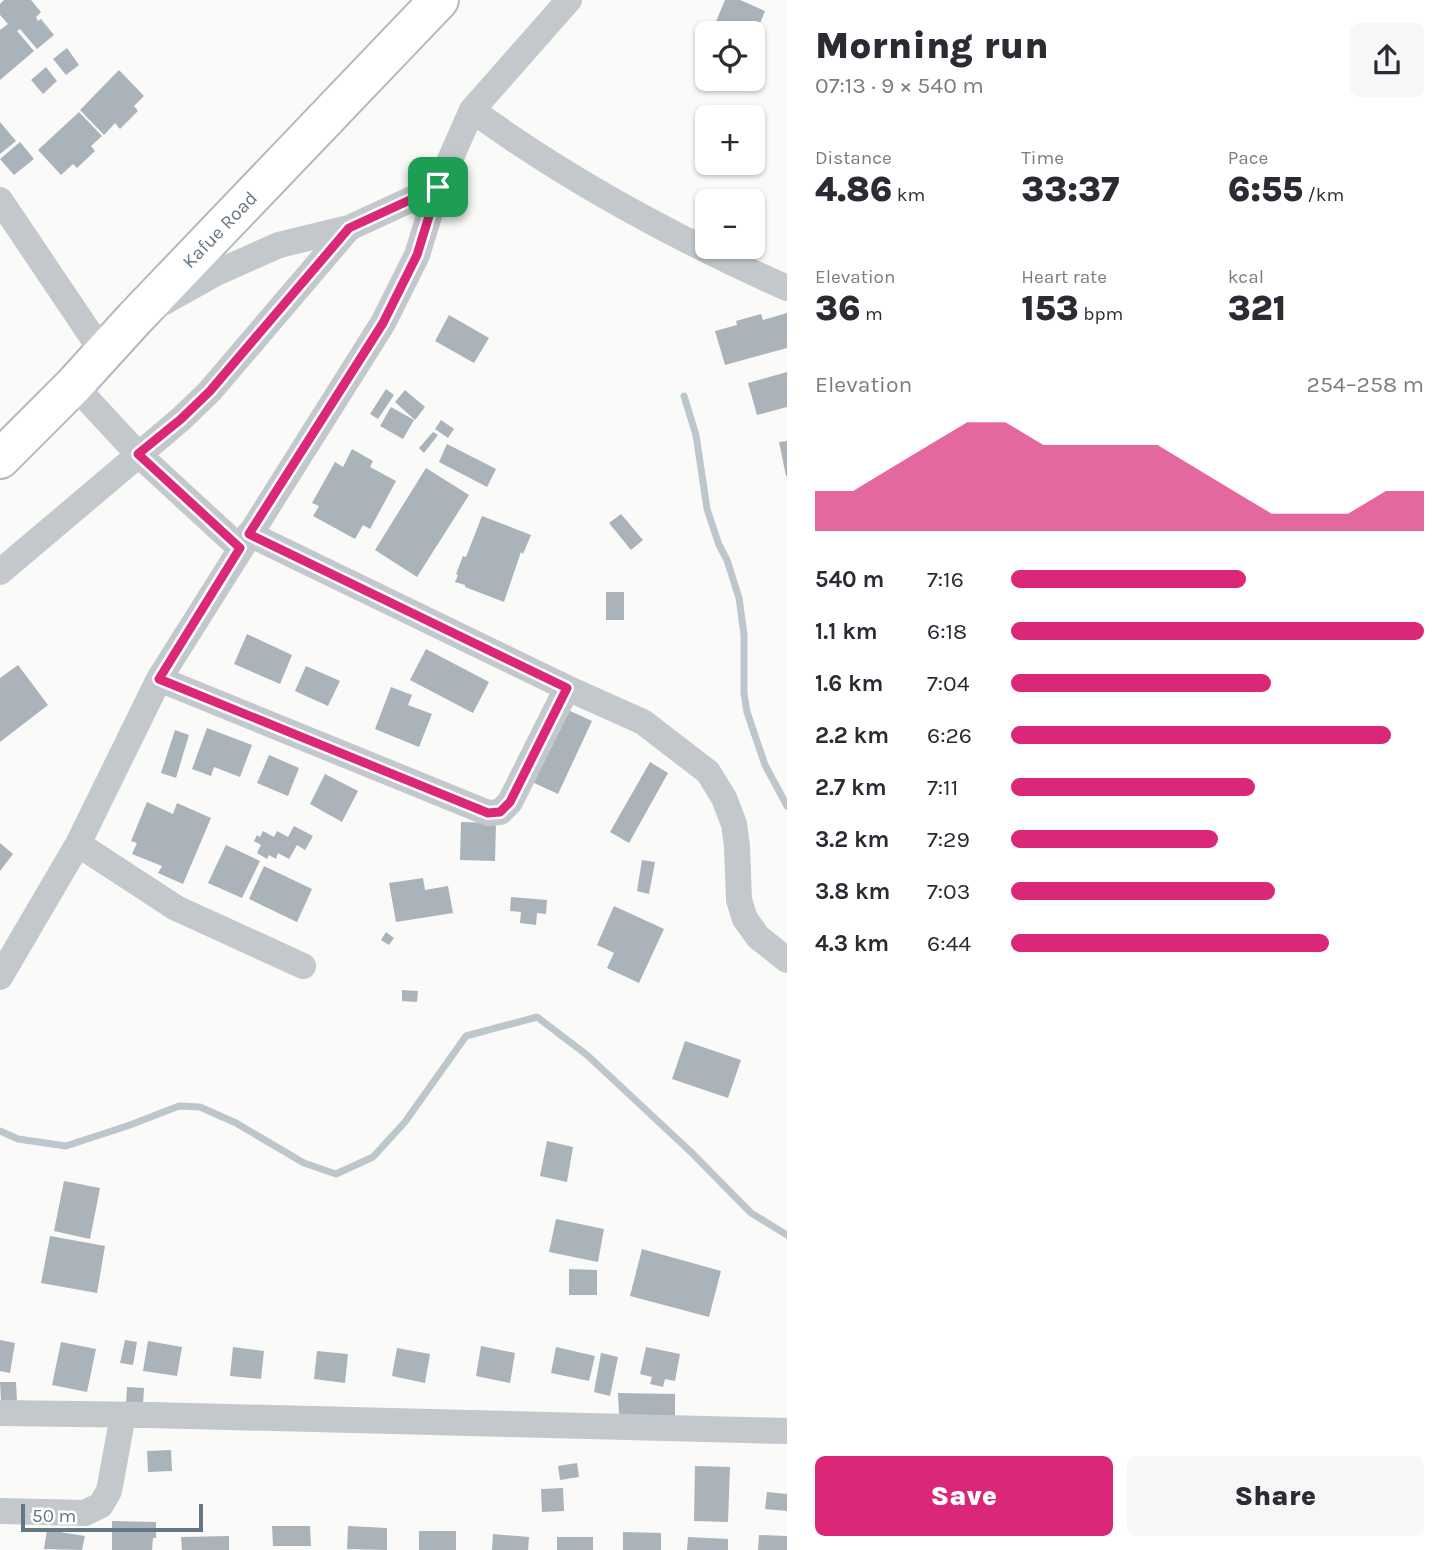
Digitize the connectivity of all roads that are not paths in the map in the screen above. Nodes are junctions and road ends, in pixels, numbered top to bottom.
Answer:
1 (439, 0) edge
2 (569, 0) edge
3 (472, 110) junction
4 (438, 187) junction
5 (0, 200) edge
6 (349, 228) junction
7 (787, 288) edge
8 (135, 318) junction
9 (103, 353) junction
10 (74, 385) junction
11 (138, 454) junction
12 (0, 459) edge
13 (244, 541) junction
14 (0, 572) edge
15 (159, 679) junction
16 (567, 688) junction
17 (78, 844) junction
18 (787, 960) edge
19 (303, 966) dead end
20 (0, 977) edge
21 (0, 1413) edge
22 (123, 1415) junction
23 (787, 1431) edge
24 (0, 1511) edge

1 - 8 highway, Kafue Road
2 - 3 street
3 - 4 street
3 - 7 street
4 - 6 street
4 - 13 street
5 - 9 street
6 - 8 street
6 - 11 street
8 - 9 highway, Kafue Road
9 - 10 highway, Kafue Road
10 - 11 street
10 - 12 highway, Kafue Road
11 - 13 street
11 - 14 street
13 - 15 street
13 - 16 street
15 - 16 street
15 - 17 street
16 - 18 street
17 - 19 street
17 - 20 street
21 - 22 street
22 - 23 street
22 - 24 street

